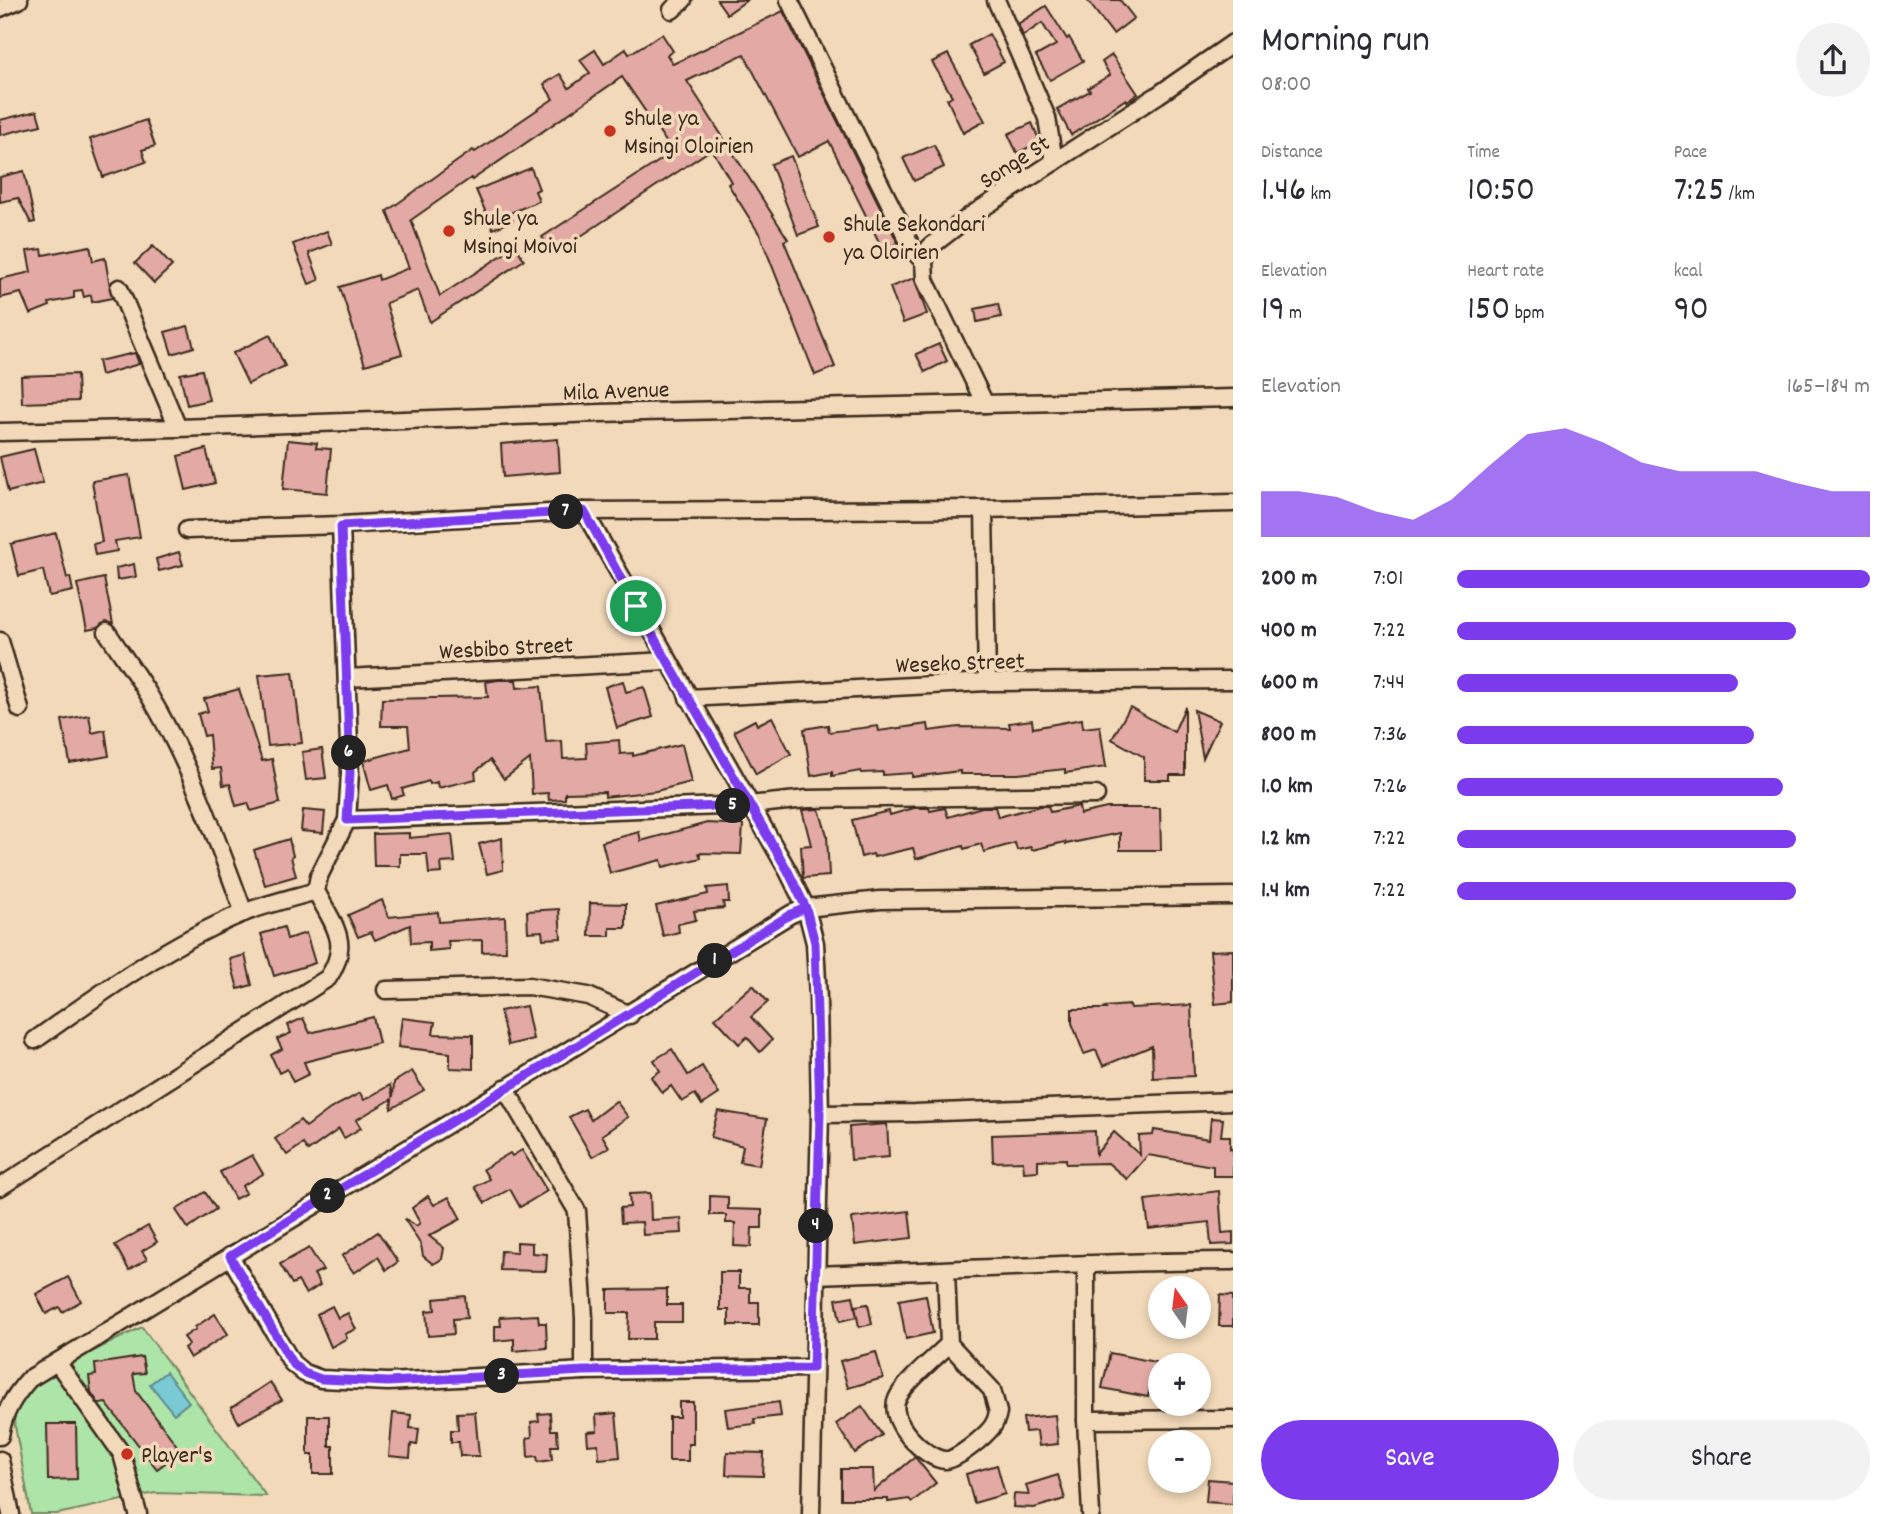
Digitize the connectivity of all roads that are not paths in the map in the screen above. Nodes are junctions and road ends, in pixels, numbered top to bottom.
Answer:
1 (19, 0) edge
2 (789, 0) edge
3 (996, 0) edge
4 (0, 8) edge
5 (1233, 43) edge
6 (1054, 162) junction
7 (924, 262) junction
8 (119, 288) dead end
9 (1233, 398) edge
10 (985, 404) junction
11 (178, 428) junction
12 (0, 432) edge
13 (1233, 503) edge
14 (985, 509) junction
15 (584, 511) junction
16 (341, 526) junction
17 (187, 530) dead end
18 (107, 632) dead end
19 (0, 641) edge
20 (667, 662) junction
21 (347, 678) junction
22 (1233, 680) edge
23 (987, 682) junction
24 (688, 698) junction
25 (20, 709) dead end
26 (1096, 795) dead end
27 (749, 805) junction
28 (347, 820) junction
29 (316, 891) junction
30 (1233, 896) edge
31 (806, 908) junction
32 (244, 913) junction
33 (386, 990) dead end
34 (630, 1015) junction
35 (35, 1040) dead end
36 (505, 1088) junction
37 (1233, 1101) edge
38 (820, 1114) junction
39 (0, 1187) edge
40 (230, 1256) junction
41 (1233, 1261) edge
42 (1086, 1264) junction
43 (946, 1272) junction
44 (815, 1275) junction
45 (948, 1344) junction
46 (57, 1362) junction
47 (813, 1368) junction
48 (584, 1371) junction
49 (1233, 1419) edge
50 (1086, 1420) junction
51 (0, 1436) edge
52 (0, 1460) edge
53 (7, 1511) edge
54 (138, 1514) edge
55 (811, 1514) edge
56 (1091, 1514) edge

1 - 4 street
2 - 7 street
3 - 6 street
5 - 6 street, Songe St
6 - 7 street, Songe St
7 - 10 street
8 - 11 street
9 - 10 street, Mila Avenue
10 - 11 street, Mila Avenue
11 - 12 street, Mila Avenue
13 - 14 street
14 - 15 street
14 - 23 street
15 - 16 street
15 - 20 street
16 - 17 street
16 - 21 street
18 - 32 street
19 - 25 street
20 - 21 street, Wesbibo Street
20 - 24 street
21 - 28 street
22 - 23 street, Weseko Street
23 - 24 street, Weseko Street
24 - 27 street
26 - 27 street
27 - 28 street
27 - 31 street
28 - 29 street
29 - 32 street
29 - 39 street
30 - 31 street
31 - 34 street
31 - 38 street
32 - 35 street
33 - 34 street
34 - 36 street
36 - 40 street
36 - 48 street
37 - 38 street
38 - 44 street
40 - 46 street
40 - 48 street
41 - 42 street
42 - 43 street
42 - 50 street
43 - 44 street
43 - 45 street
44 - 47 street
45 - 45 street
46 - 51 street
46 - 54 street
47 - 48 street
47 - 55 street
49 - 50 street
50 - 56 street
52 - 53 street

